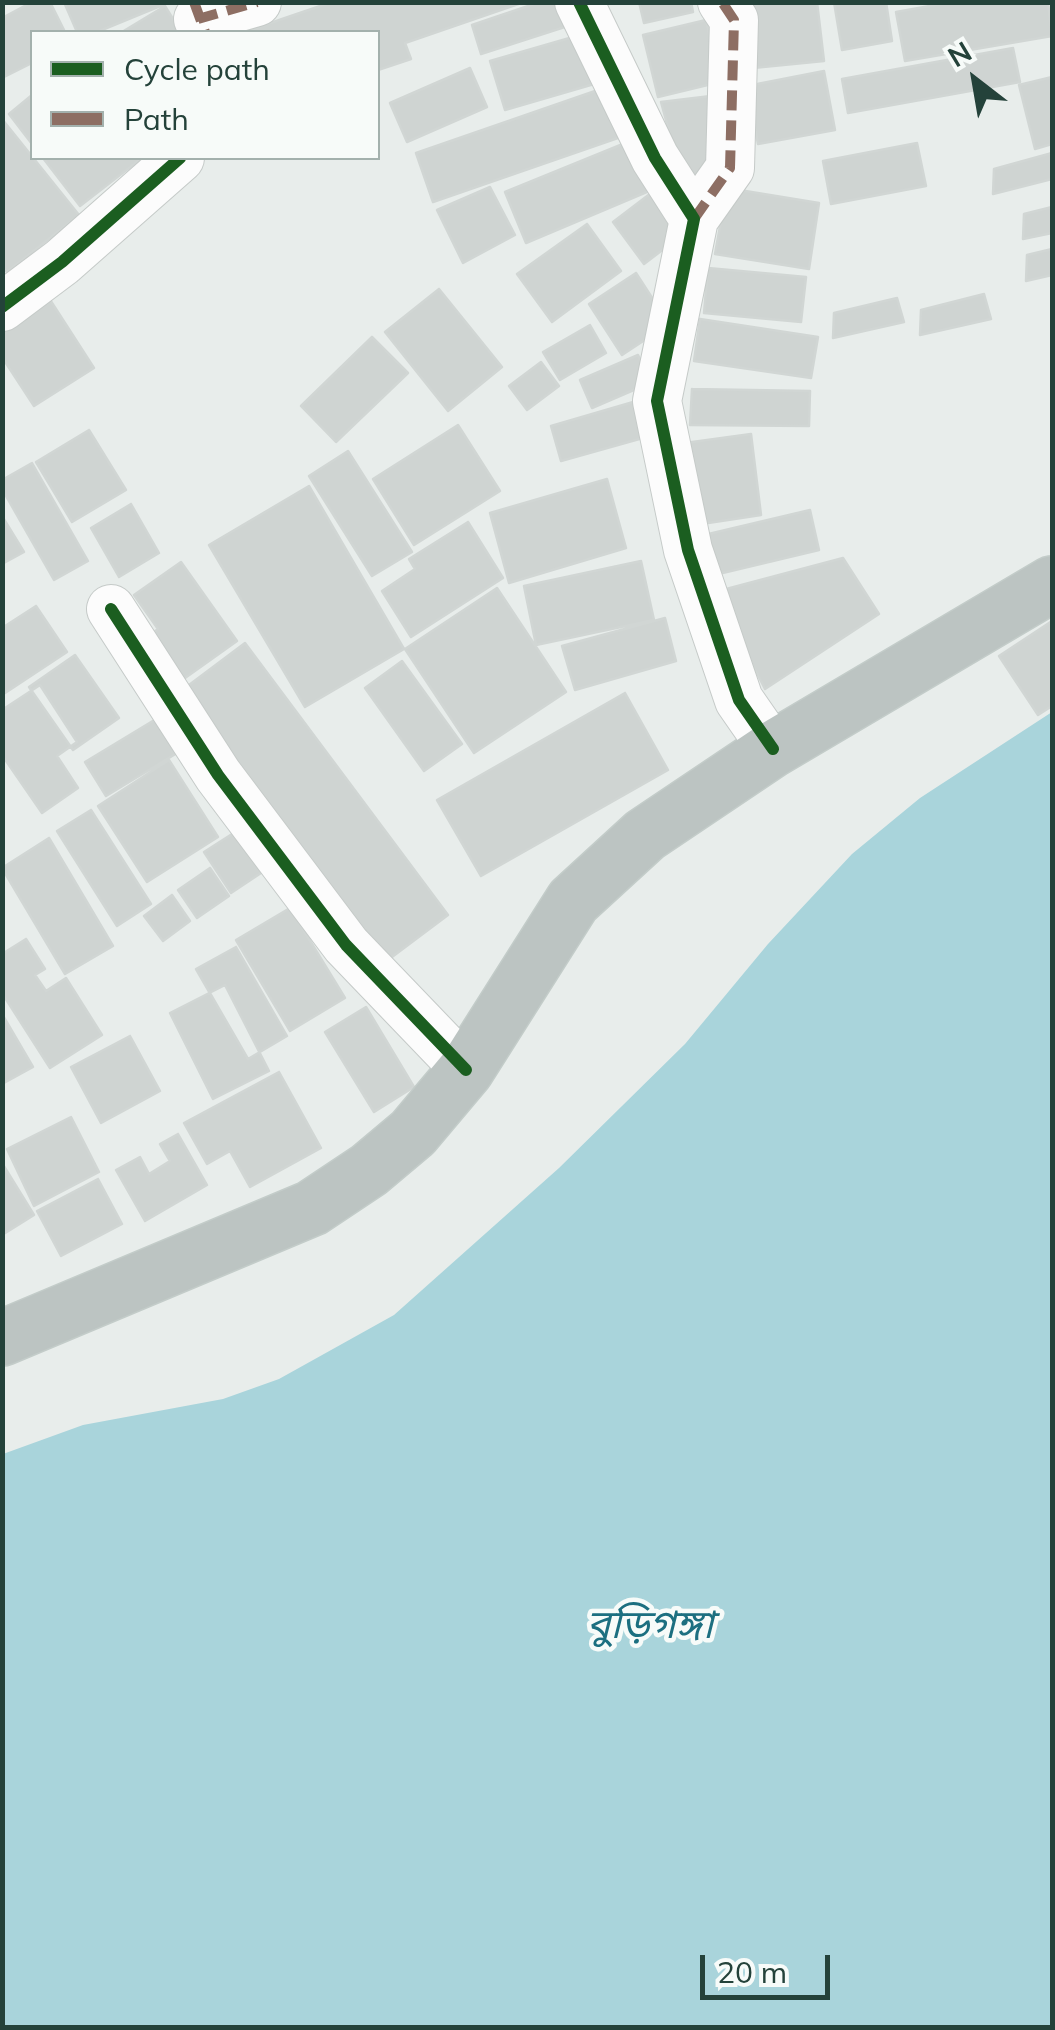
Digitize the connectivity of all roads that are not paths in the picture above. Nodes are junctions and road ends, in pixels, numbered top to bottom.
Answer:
1 (257, 2) edge
2 (580, 2) edge
3 (722, 2) edge
4 (199, 18) edge
5 (178, 160) edge
6 (694, 219) junction
7 (2, 307) edge
8 (1052, 584) edge
9 (111, 609) dead end
10 (773, 748) junction
11 (466, 1070) junction
12 (2, 1338) edge

1 - 4 street
2 - 6 street
3 - 6 street
5 - 7 street
6 - 10 street
8 - 10 highway
9 - 11 street
10 - 11 highway
11 - 12 highway

